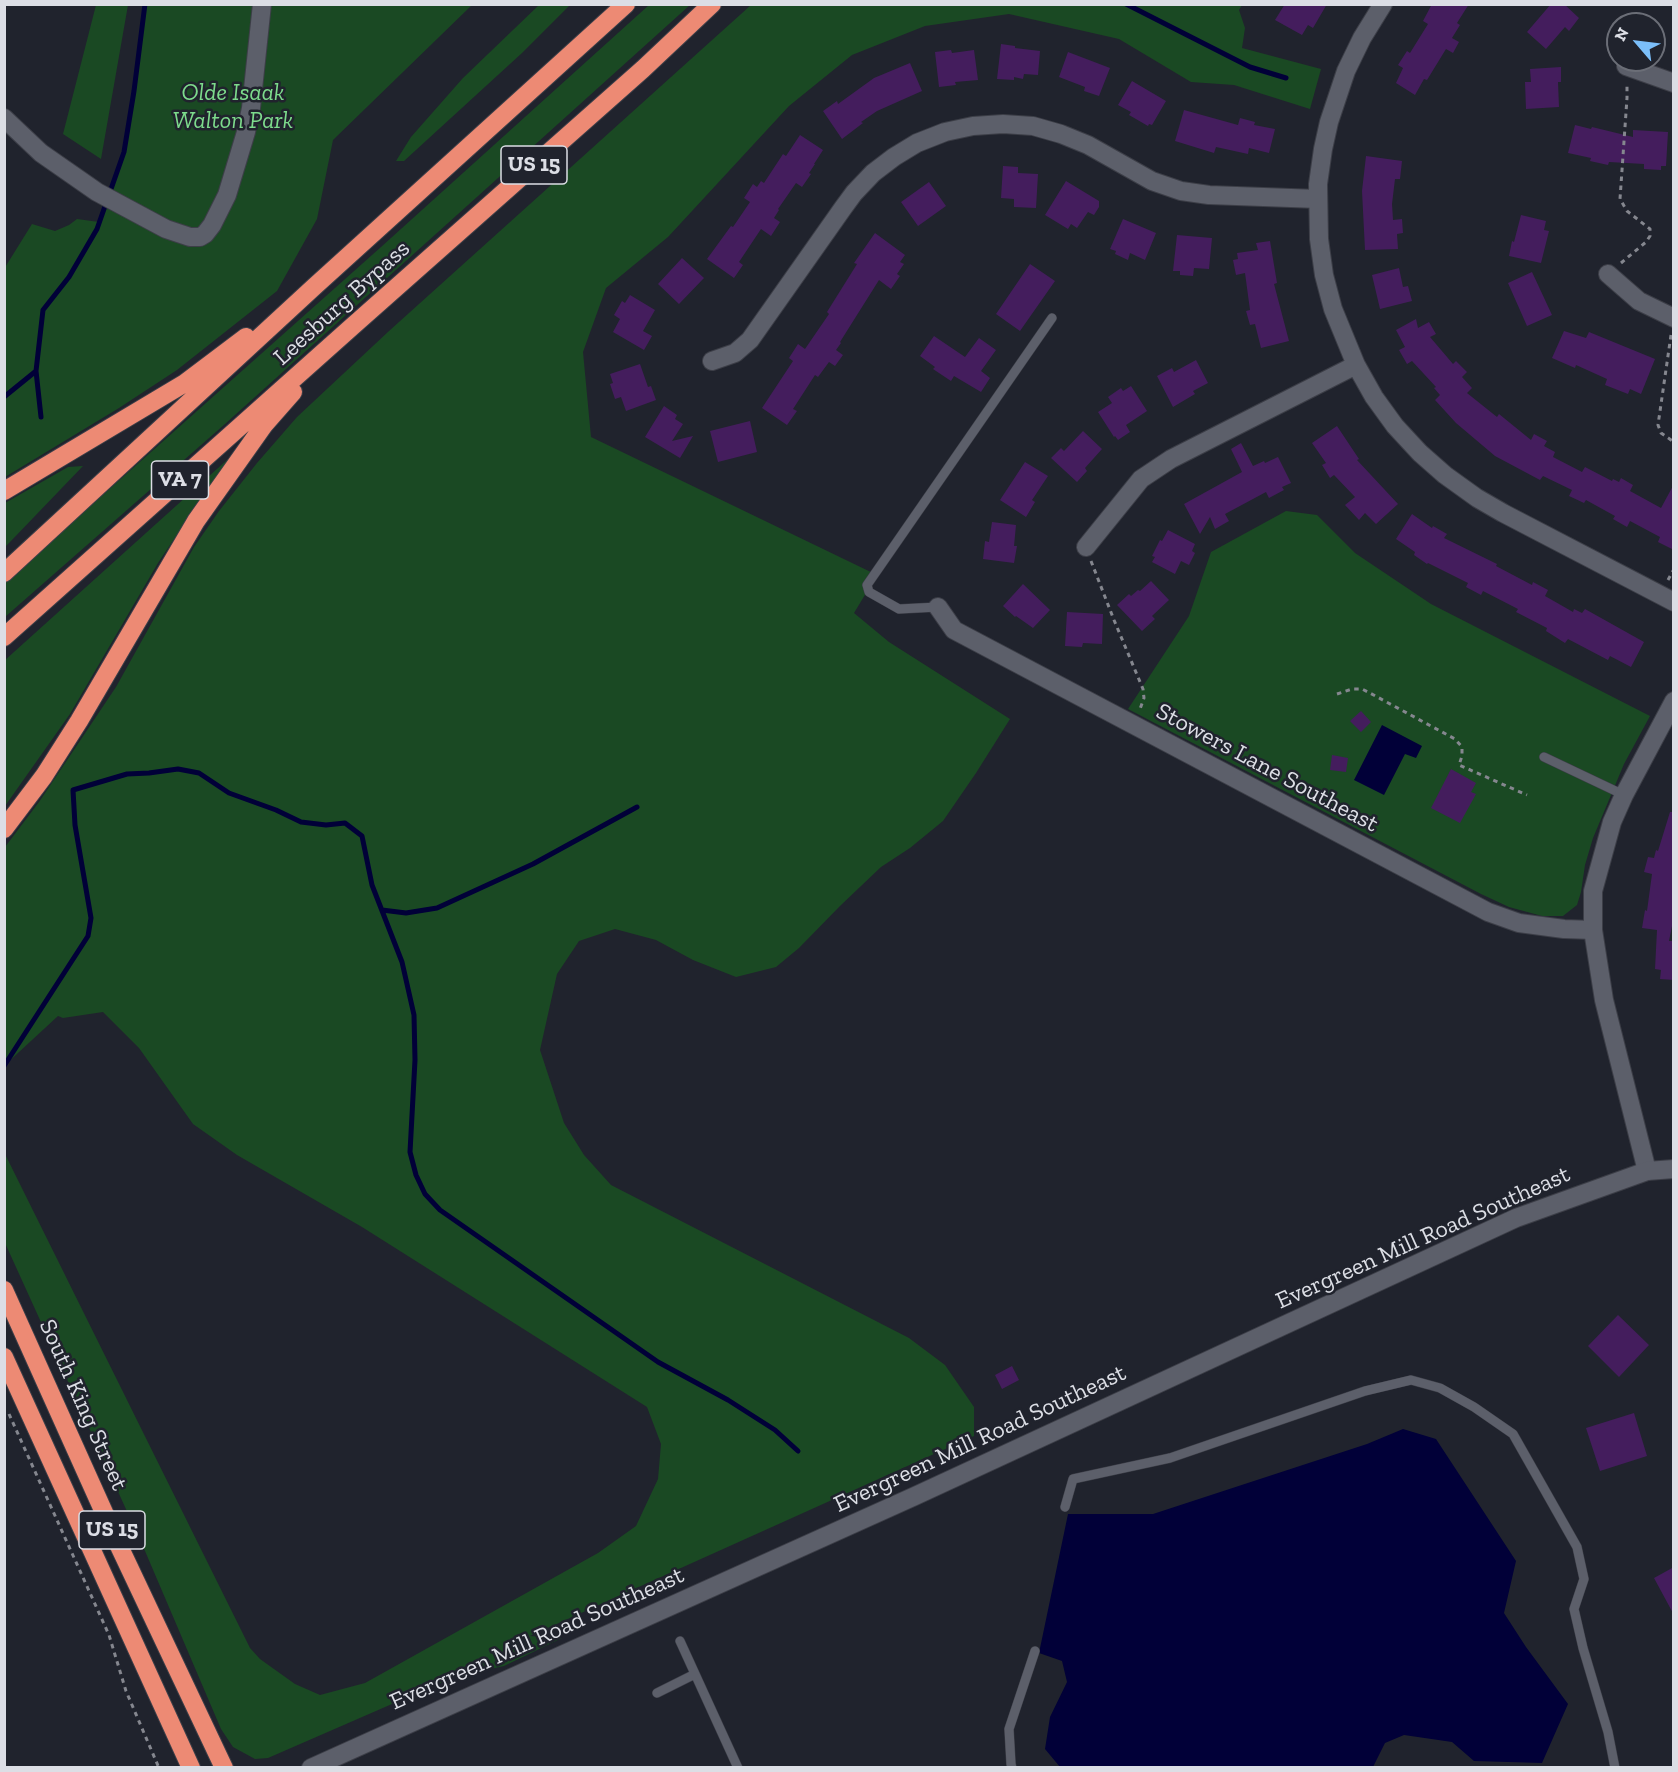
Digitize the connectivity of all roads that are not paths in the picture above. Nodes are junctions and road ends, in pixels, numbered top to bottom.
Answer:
1 (262, 4) edge
2 (626, 4) edge
3 (712, 4) edge
4 (1383, 4) edge
5 (1643, 72) edge
6 (1674, 83) edge
7 (4, 118) edge
8 (1318, 199) junction
9 (1608, 274) road end
10 (315, 286) junction
11 (1052, 318) dead end
12 (1673, 318) edge
13 (355, 324) junction
14 (712, 361) dead end
15 (1356, 365) junction
16 (4, 491) edge
17 (1086, 547) road end
18 (4, 573) edge
19 (1674, 602) edge
20 (938, 608) joint
21 (4, 637) edge
22 (1674, 701) edge
23 (1544, 757) dead end
24 (1624, 795) junction
25 (4, 829) edge
26 (1593, 930) junction
27 (1674, 1169) edge
28 (1647, 1171) junction
29 (4, 1290) edge
30 (4, 1357) edge
31 (1065, 1507) dead end
32 (680, 1641) dead end
33 (1035, 1651) dead end
34 (695, 1674) junction
35 (657, 1693) dead end
36 (191, 1767) edge
37 (224, 1767) edge
38 (311, 1767) edge
39 (738, 1767) edge
40 (1012, 1767) edge
41 (1615, 1767) edge

1 - 7 street
2 - 10 highway, Leesburg Bypass / US 15
3 - 13 highway, Leesburg Bypass / US 15
4 - 8 street
5 - 6 street
8 - 14 street
8 - 15 street
9 - 12 street
10 - 16 highway
10 - 18 highway, Leesburg Bypass / US 15
11 - 20 lane
13 - 21 highway, Leesburg Bypass / VA 7
13 - 25 highway
15 - 17 street
15 - 19 street
20 - 26 street, Stowers Lane Southeast
22 - 24 street
23 - 24 lane
24 - 26 street
26 - 28 street
27 - 28 street, Evergreen Mill Road Southeast
28 - 38 street, Evergreen Mill Road Southeast
29 - 37 highway, South King Street / US 15
30 - 36 highway, US 15
31 - 41 lane
32 - 34 lane
33 - 40 lane
34 - 35 lane
34 - 39 lane

